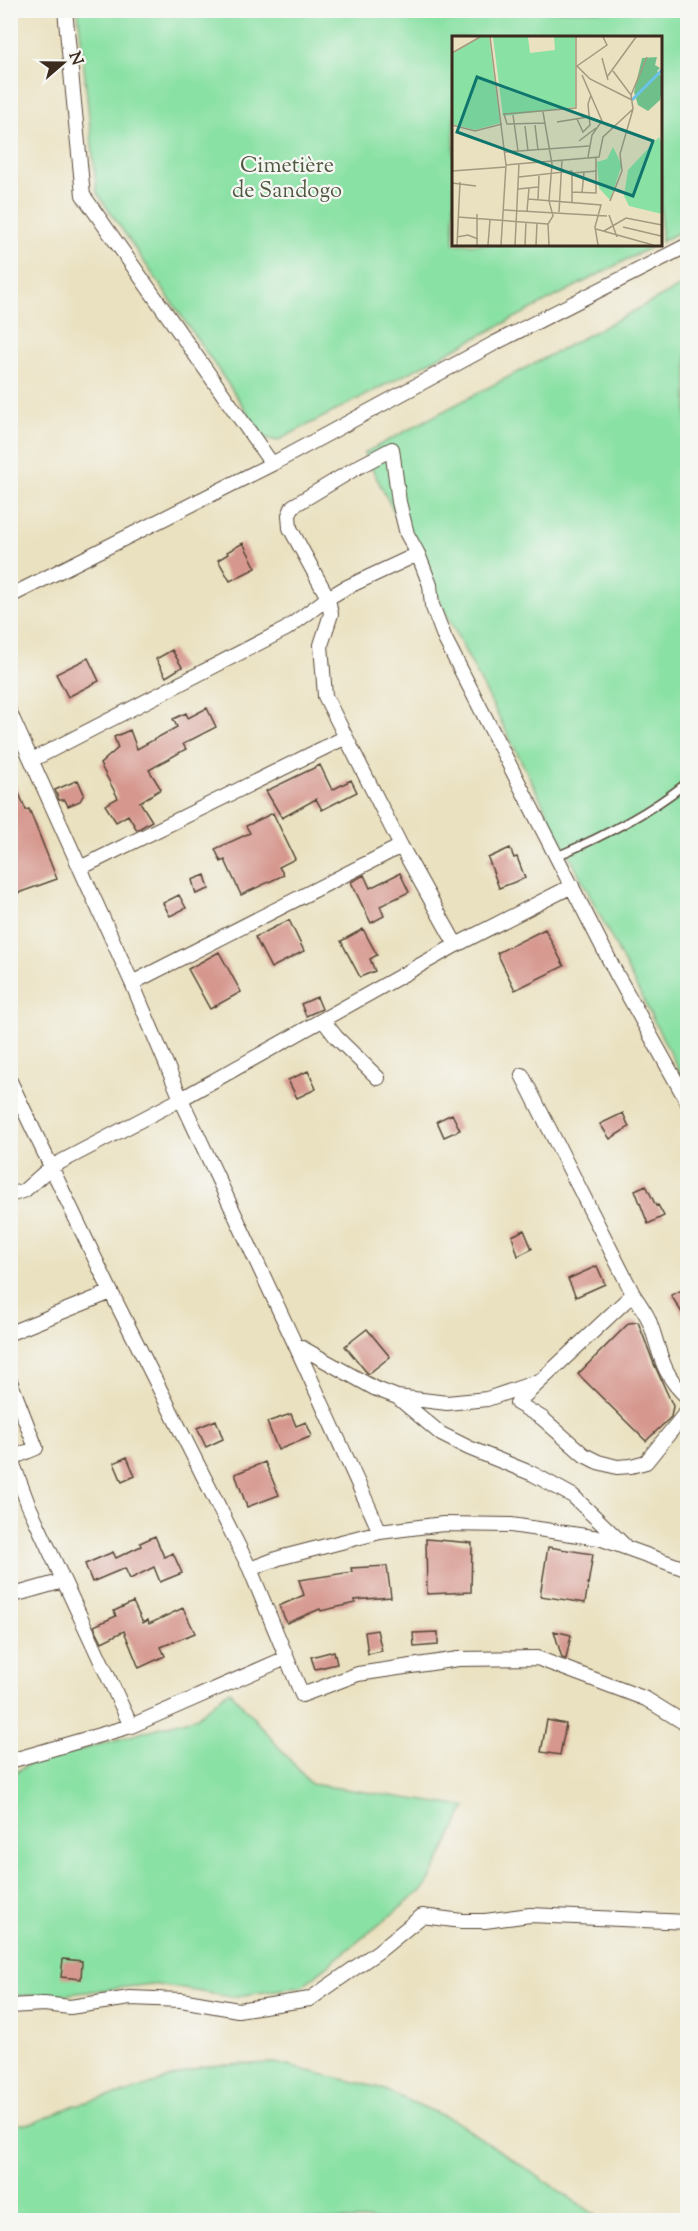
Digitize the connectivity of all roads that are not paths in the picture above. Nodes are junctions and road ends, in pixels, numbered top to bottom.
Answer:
1 (65, 10) edge
2 (687, 245) edge
3 (272, 464) junction
4 (418, 554) junction
5 (10, 596) edge
6 (328, 598) junction
7 (10, 713) edge
8 (344, 738) junction
9 (32, 760) junction
10 (687, 772) edge
11 (685, 784) junction
12 (687, 795) edge
13 (401, 846) junction
14 (557, 856) junction
15 (80, 868) junction
16 (572, 886) junction
17 (456, 945) junction
18 (132, 983) junction
19 (323, 1020) junction
20 (522, 1075) dead end
21 (675, 1077) junction
22 (378, 1078) dead end
23 (10, 1081) edge
24 (687, 1094) edge
25 (181, 1099) junction
26 (687, 1103) edge
27 (51, 1167) junction
28 (10, 1195) edge
29 (111, 1292) junction
30 (633, 1294) junction
31 (10, 1333) edge
32 (295, 1344) junction
33 (10, 1381) edge
34 (540, 1381) junction
35 (397, 1397) junction
36 (687, 1398) edge
37 (687, 1410) edge
38 (11, 1459) edge
39 (380, 1532) junction
40 (628, 1548) junction
41 (250, 1569) junction
42 (687, 1570) edge
43 (63, 1581) junction
44 (10, 1596) edge
45 (286, 1658) junction
46 (687, 1725) edge
47 (131, 1726) junction
48 (10, 1761) edge
49 (687, 1922) edge
50 (10, 2006) edge

1 - 3 street
2 - 3 street
3 - 5 street
4 - 6 street
4 - 6 street
4 - 14 street
6 - 8 street
6 - 9 street
7 - 9 street
8 - 13 street
8 - 15 street
9 - 15 street
10 - 11 lane
11 - 12 lane
11 - 14 lane
13 - 17 street
13 - 18 street
14 - 16 street
15 - 18 street
16 - 17 street
16 - 21 street
17 - 19 street
18 - 25 street
19 - 22 street
19 - 25 street
20 - 30 street
21 - 24 lane
21 - 26 street
23 - 27 street
25 - 27 street
25 - 32 street
27 - 28 street
27 - 29 street
29 - 31 street
29 - 41 street
30 - 34 street
30 - 36 street
32 - 35 street
32 - 39 street
33 - 38 street
34 - 35 street
34 - 37 street
35 - 40 street
38 - 43 street
39 - 40 street
39 - 41 street
40 - 42 street
41 - 45 street
43 - 44 street
43 - 47 street
45 - 46 street
45 - 47 street
47 - 48 street
49 - 50 street

